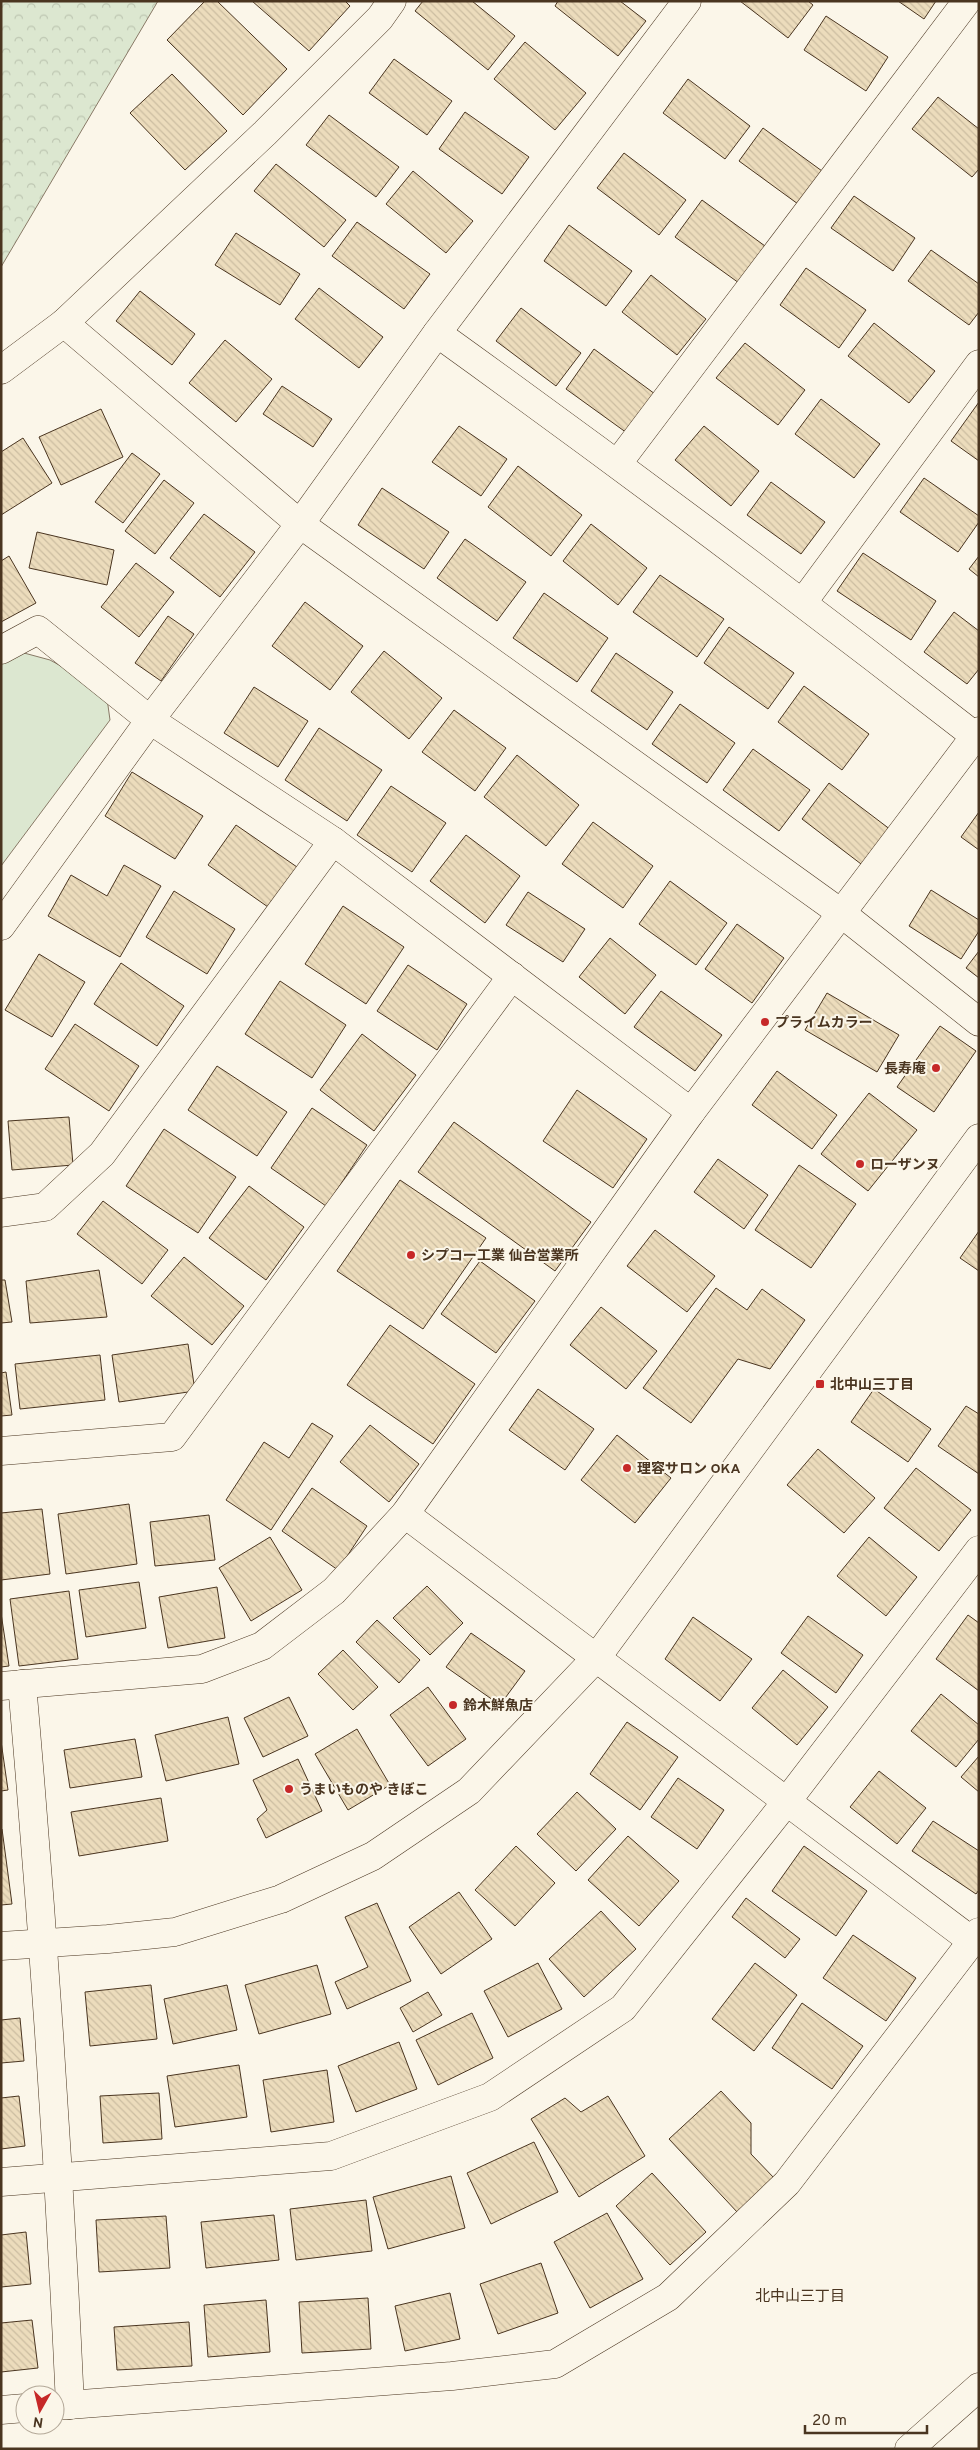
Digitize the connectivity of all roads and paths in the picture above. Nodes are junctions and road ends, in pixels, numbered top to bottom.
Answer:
1 (392, 1) edge
2 (688, 1) edge
3 (967, 1) edge
4 (64, 323) junction
5 (437, 333) junction
6 (979, 364) edge
7 (1, 370) edge
8 (618, 463) junction
9 (300, 524) junction
10 (803, 602) junction
11 (1, 650) edge
12 (150, 720) junction
13 (977, 734) edge
14 (333, 841) junction
15 (841, 912) junction
16 (1, 926) edge
17 (512, 976) junction
18 (979, 1022) edge
19 (691, 1112) junction
20 (979, 1138) edge
21 (1, 1213) edge
22 (1, 1451) edge
23 (405, 1514) junction
24 (979, 1550) edge
25 (597, 1657) junction
26 (12, 1685) edge
27 (787, 1801) junction
28 (975, 1937) edge
29 (44, 1942) junction
30 (1, 1946) edge
31 (60, 2178) junction
32 (1, 2182) edge
33 (63, 2385) edge
34 (979, 2387) edge
35 (65, 2406) edge
36 (15, 2409) edge
37 (1, 2410) edge
38 (909, 2449) edge

1 - 4 street
2 - 5 street
3 - 8 street
4 - 7 street
4 - 9 street
5 - 8 street
5 - 9 street
6 - 10 street
8 - 10 street
9 - 12 street
9 - 15 street
10 - 13 street
11 - 12 street
12 - 14 street
12 - 16 street
13 - 15 street
14 - 17 street
14 - 21 street
15 - 18 street
15 - 19 street
17 - 19 street
17 - 22 street
19 - 23 street
20 - 25 street
23 - 25 street
23 - 26 street
24 - 27 street
25 - 27 street
25 - 29 street
26 - 29 street
27 - 28 street
27 - 31 street
28 - 35 street
29 - 30 street
29 - 31 street
31 - 32 street
31 - 33 street
34 - 38 street
36 - 37 street

